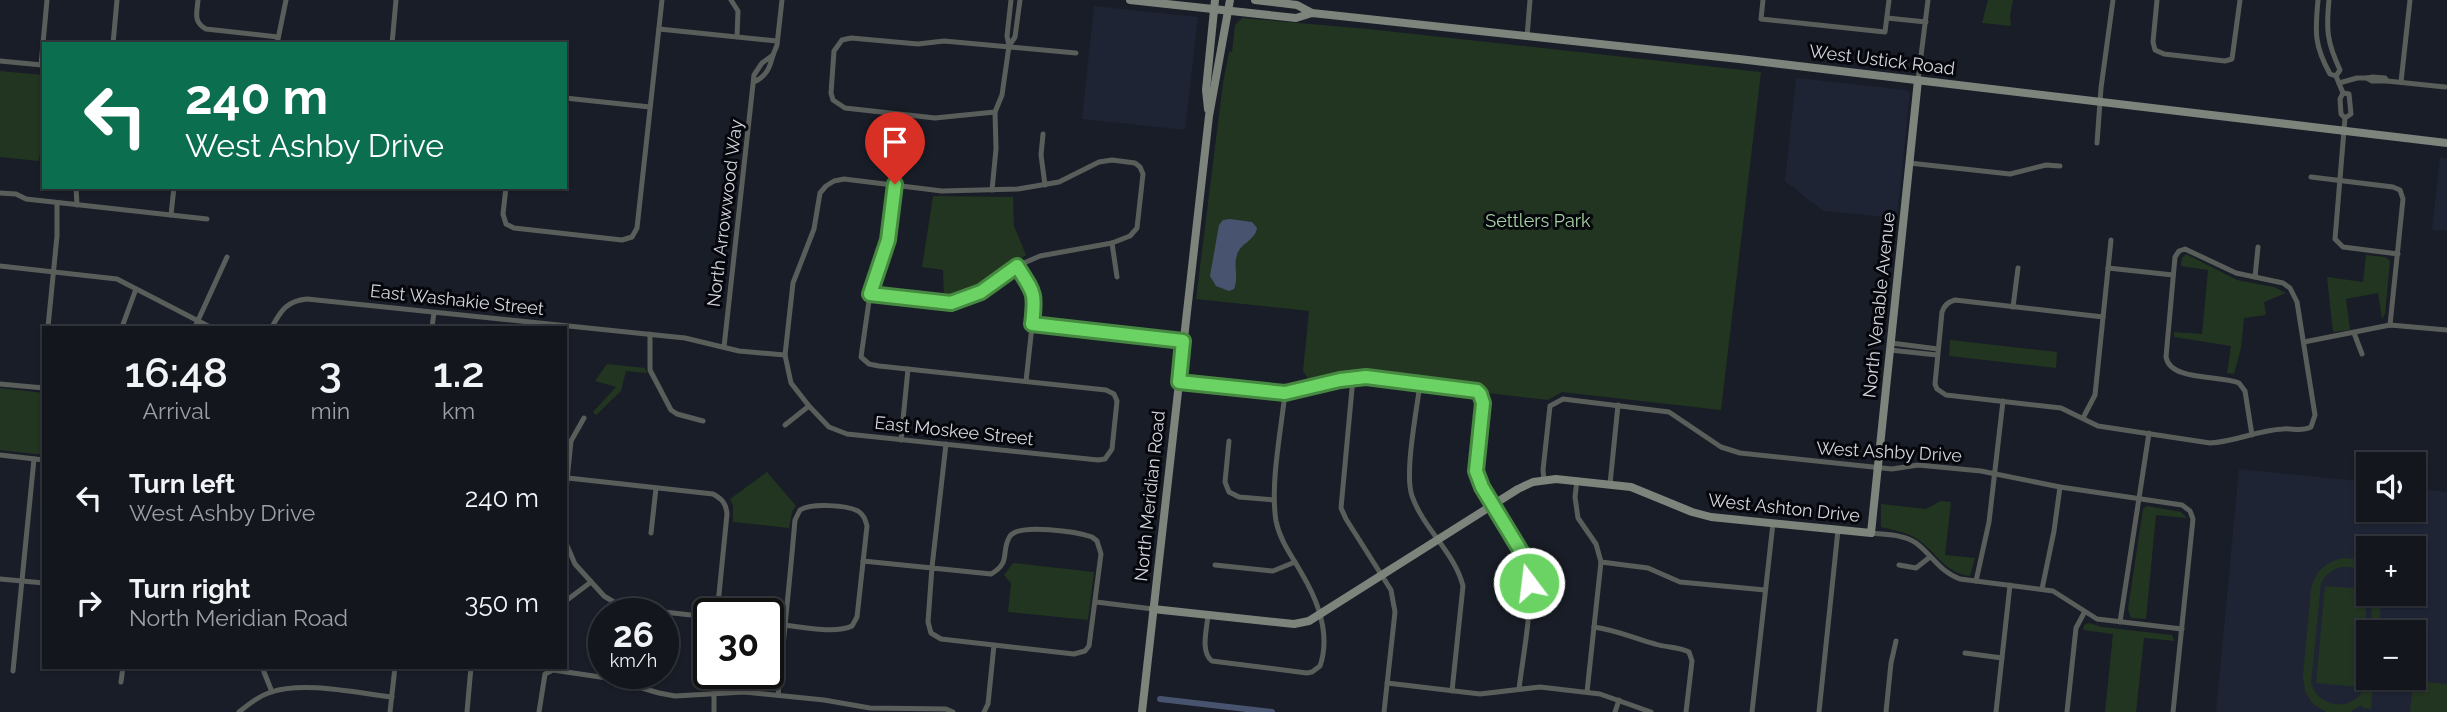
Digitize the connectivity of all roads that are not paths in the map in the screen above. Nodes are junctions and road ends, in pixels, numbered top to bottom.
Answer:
1 (47, 0) edge
2 (117, 0) edge
3 (198, 0) edge
4 (286, 0) edge
5 (396, 0) edge
6 (662, 0) edge
7 (731, 0) edge
8 (782, 0) edge
9 (1011, 0) edge
10 (1020, 0) edge
11 (1130, 0) edge
12 (1230, 0) edge
13 (1255, 0) edge
14 (1530, 0) edge
15 (1763, 0) edge
16 (1888, 0) edge
17 (1928, 0) edge
18 (2113, 0) edge
19 (2157, 0) edge
20 (2240, 0) edge
21 (2318, 0) edge
22 (2329, 0) edge
23 (2410, 0) edge
24 (1215, 5) edge
25 (1227, 10) junction
26 (1312, 13) junction
27 (1887, 18) junction
28 (1926, 22) junction
29 (659, 29) junction
30 (737, 37) junction
31 (1527, 37) junction
32 (278, 40) edge
33 (777, 41) junction
34 (44, 42) edge
35 (113, 42) edge
36 (392, 42) edge
37 (1009, 46) junction
38 (1076, 53) dead end
39 (0, 61) edge
40 (42, 65) edge
41 (2336, 76) junction
42 (1918, 80) junction
43 (2401, 82) junction
44 (2339, 83) junction
45 (2445, 87) dead end
46 (2343, 93) junction
47 (567, 98) edge
48 (2101, 101) junction
49 (650, 107) junction
50 (995, 112) junction
51 (1209, 116) junction
52 (2345, 118) junction
53 (2344, 130) junction
54 (1043, 134) dead end
55 (2447, 143) edge
56 (2097, 144) dead end
57 (1909, 163) junction
58 (2060, 166) dead end
59 (2311, 177) dead end
60 (2340, 180) junction
61 (895, 184) junction
62 (1045, 185) junction
63 (76, 189) edge
64 (174, 189) edge
65 (506, 189) edge
66 (992, 190) junction
67 (0, 193) edge
68 (57, 203) junction
69 (76, 205) junction
70 (171, 215) junction
71 (207, 219) dead end
72 (2111, 240) dead end
73 (1112, 243) junction
74 (2258, 247) dead end
75 (2398, 254) junction
76 (227, 257) dead end
77 (0, 266) edge
78 (1017, 266) junction
79 (2018, 268) dead end
80 (2108, 268) junction
81 (53, 272) junction
82 (2173, 275) junction
83 (1117, 277) dead end
84 (2255, 277) junction
85 (136, 289) junction
86 (870, 294) junction
87 (2013, 307) junction
88 (434, 313) junction
89 (2103, 317) junction
90 (510, 320) junction
91 (196, 324) edge
92 (1032, 324) junction
93 (2390, 325) junction
94 (48, 326) edge
95 (122, 326) edge
96 (272, 326) edge
97 (432, 326) edge
98 (509, 326) edge
99 (2447, 330) edge
100 (2354, 333) junction
101 (650, 334) junction
102 (1183, 341) junction
103 (2304, 342) junction
104 (724, 347) junction
105 (1891, 347) junction
106 (1937, 352) junction
107 (2362, 354) dead end
108 (785, 355) junction
109 (908, 369) junction
110 (1353, 377) junction
111 (1026, 381) junction
112 (1179, 382) junction
113 (1420, 383) junction
114 (0, 384) edge
115 (42, 388) edge
116 (1285, 393) junction
117 (2003, 401) junction
118 (1618, 405) junction
119 (809, 406) junction
120 (584, 418) dead end
121 (2082, 418) junction
122 (703, 421) dead end
123 (785, 425) dead end
124 (2148, 433) junction
125 (2252, 435) junction
126 (901, 440) junction
127 (1229, 441) dead end
128 (946, 444) junction
129 (0, 456) edge
130 (34, 459) junction
131 (42, 460) edge
132 (1878, 468) junction
133 (1995, 473) junction
134 (568, 478) junction
135 (1544, 480) junction
136 (1577, 481) junction
137 (1610, 484) junction
138 (567, 485) edge
139 (2060, 487) junction
140 (656, 488) junction
141 (2139, 499) junction
142 (1274, 500) junction
143 (1493, 505) junction
144 (1773, 523) junction
145 (1838, 530) junction
146 (651, 533) dead end
147 (1871, 533) junction
148 (1438, 540) junction
149 (567, 546) edge
150 (1930, 557) junction
151 (863, 561) junction
152 (1295, 562) junction
153 (1601, 562) junction
154 (1215, 565) dead end
155 (1899, 565) dead end
156 (932, 567) junction
157 (1382, 576) junction
158 (0, 579) edge
159 (21, 581) junction
160 (1976, 581) junction
161 (591, 582) junction
162 (42, 583) edge
163 (2010, 585) junction
164 (2042, 589) junction
165 (1765, 590) junction
166 (718, 598) edge
167 (567, 600) dead end
168 (1096, 602) junction
169 (1153, 609) junction
170 (2084, 613) junction
171 (693, 615) edge
172 (1208, 615) junction
173 (1321, 615) junction
174 (2120, 622) junction
175 (785, 624) junction
176 (1594, 626) junction
177 (2182, 629) junction
178 (1896, 642) dead end
179 (993, 645) junction
180 (1965, 653) dead end
181 (2002, 658) junction
182 (122, 669) edge
183 (263, 669) edge
184 (395, 669) edge
185 (471, 669) edge
186 (13, 671) dead end
187 (121, 682) dead end
188 (1387, 683) junction
189 (1519, 689) junction
190 (1452, 691) junction
191 (272, 692) junction
192 (1587, 692) junction
193 (714, 694) junction
194 (778, 695) junction
195 (392, 697) junction
196 (1619, 700) junction
197 (239, 712) edge
198 (390, 712) edge
199 (467, 712) edge
200 (539, 712) edge
201 (714, 712) edge
202 (953, 712) edge
203 (984, 712) edge
204 (1142, 712) edge
205 (1384, 712) edge
206 (1615, 712) edge
207 (1651, 712) edge
208 (1686, 712) edge
209 (1752, 712) edge
210 (1819, 712) edge
211 (1886, 712) edge
212 (1996, 712) edge
213 (2067, 712) edge
214 (2172, 712) edge

1 - 34 street
2 - 35 street
3 - 32 street
4 - 32 street
5 - 36 street
6 - 29 street
7 - 30 street
8 - 33 street, North Arrowwood Way
9 - 37 street
10 - 37 street
11 - 24 main road, West Ustick Road
12 - 25 main road, North Meridian Road
13 - 26 main road, West Ustick Road
14 - 31 street
15 - 27 street
16 - 27 street
17 - 28 street
18 - 48 street
19 - 20 street
21 - 41 street
22 - 41 street
23 - 43 street
24 - 25 main road, West Ustick Road
24 - 51 main road, North Meridian Road
25 - 26 main road, West Ustick Road
25 - 51 main road, North Meridian Road
26 - 31 main road, West Ustick Road
27 - 28 street
28 - 42 street
29 - 30 street
29 - 49 street
30 - 33 street
31 - 42 main road, West Ustick Road
33 - 104 street, North Arrowwood Way
37 - 38 street
37 - 50 street
37 - 50 street
39 - 40 street
41 - 44 street
42 - 48 main road, West Ustick Road
42 - 57 main road, North Venable Avenue
43 - 44 street
43 - 45 street
44 - 46 street
46 - 52 street
46 - 52 street
47 - 49 street
48 - 53 main road, West Ustick Road
48 - 56 street
49 - 65 street
50 - 66 street
51 - 102 main road, North Meridian Road
52 - 53 street
53 - 55 main road, West Ustick Road
53 - 60 street
54 - 62 street
57 - 58 street
57 - 105 main road, North Venable Avenue
59 - 60 street
60 - 75 street
60 - 75 street
61 - 66 street
61 - 86 street
61 - 108 street
62 - 66 street
62 - 73 street
63 - 69 street
64 - 70 street
67 - 68 street
68 - 69 street
68 - 81 street
69 - 70 street
70 - 71 street
72 - 80 street
73 - 78 street
73 - 83 street
74 - 84 street
75 - 93 street
76 - 91 street
77 - 81 street
78 - 86 street
78 - 92 street
79 - 87 street
80 - 82 street
80 - 89 street
81 - 85 street
81 - 94 street
82 - 84 street
82 - 125 street
84 - 103 street
85 - 91 street
85 - 95 street
86 - 109 street
87 - 89 street
87 - 106 street
88 - 90 street, East Washakie Street
88 - 96 street, East Washakie Street
88 - 97 street
89 - 121 street
90 - 98 street
90 - 101 street, East Washakie Street
92 - 102 street
92 - 111 street
93 - 99 street
93 - 100 street
100 - 103 street
100 - 107 street
101 - 104 street, East Washakie Street
101 - 122 street
102 - 112 main road, North Meridian Road
103 - 125 street
104 - 108 street, East Washakie Street
105 - 106 street
105 - 132 main road, North Venable Avenue
106 - 117 street
108 - 119 street, East Moskee Street
109 - 111 street
109 - 126 street
110 - 113 street
110 - 116 street
110 - 157 street
111 - 128 street, East Moskee Street
112 - 116 street
112 - 169 main road, North Meridian Road
113 - 143 street
113 - 148 street
114 - 115 street
116 - 142 street
117 - 121 street
117 - 133 street
118 - 132 street, West Ashby Drive
118 - 135 street, West Ashby Drive
118 - 137 street
119 - 123 street
119 - 126 street, East Moskee Street
120 - 134 street
121 - 124 street
124 - 125 street
124 - 141 street
126 - 128 street, East Moskee Street
127 - 142 street
128 - 156 street
129 - 130 street
130 - 131 street
130 - 159 street
132 - 133 street, West Ashby Drive
132 - 147 main road, North Venable Avenue
133 - 139 street, West Ashby Drive
133 - 160 street
134 - 138 street
134 - 140 street
135 - 136 main road, West Ashton Drive
135 - 143 main road, West Ashton Drive
136 - 137 main road, West Ashton Drive
136 - 153 street
137 - 144 main road, West Ashton Drive
139 - 141 street, West Ashby Drive
139 - 164 street
140 - 146 street
140 - 166 street
141 - 174 street
141 - 177 street, West Ashby Drive
142 - 152 street
143 - 148 main road, West Ashton Drive
143 - 189 street
144 - 145 main road, West Ashton Drive
144 - 165 street
145 - 147 main road, West Ashton Drive
145 - 210 street
147 - 150 street, West Ashton Drive
148 - 157 main road, West Ashton Drive
148 - 190 street
149 - 161 street
150 - 155 street
150 - 160 street, West Ashton Drive
151 - 156 street
151 - 175 street
151 - 175 street
152 - 154 street
152 - 173 street
153 - 165 street
153 - 176 street
156 - 168 street
156 - 179 street
157 - 173 main road, West Ashton Drive
157 - 188 street
158 - 159 street
159 - 162 street
159 - 186 street
160 - 163 street, West Ashton Drive
161 - 167 street
161 - 171 street
163 - 164 street, West Ashton Drive
163 - 181 street
164 - 170 street, West Ashton Drive
165 - 209 street
168 - 169 street
168 - 179 street
169 - 172 main road, West Ashton Drive
169 - 204 main road, North Meridian Road
170 - 174 street, West Ashton Drive
170 - 213 street
172 - 173 main road, West Ashton Drive
172 - 173 street
174 - 177 street, West Ashton Drive
175 - 194 street
176 - 192 street
176 - 208 street
177 - 214 street
178 - 211 street
179 - 203 street
180 - 181 street
181 - 212 street
182 - 187 street
183 - 191 street
184 - 195 street
185 - 199 street
188 - 190 street
188 - 205 street
189 - 190 street
189 - 192 street
191 - 195 street
191 - 197 street
192 - 196 street
193 - 194 street
193 - 200 street
193 - 201 street
194 - 202 street
195 - 198 street
196 - 206 street
196 - 207 street

